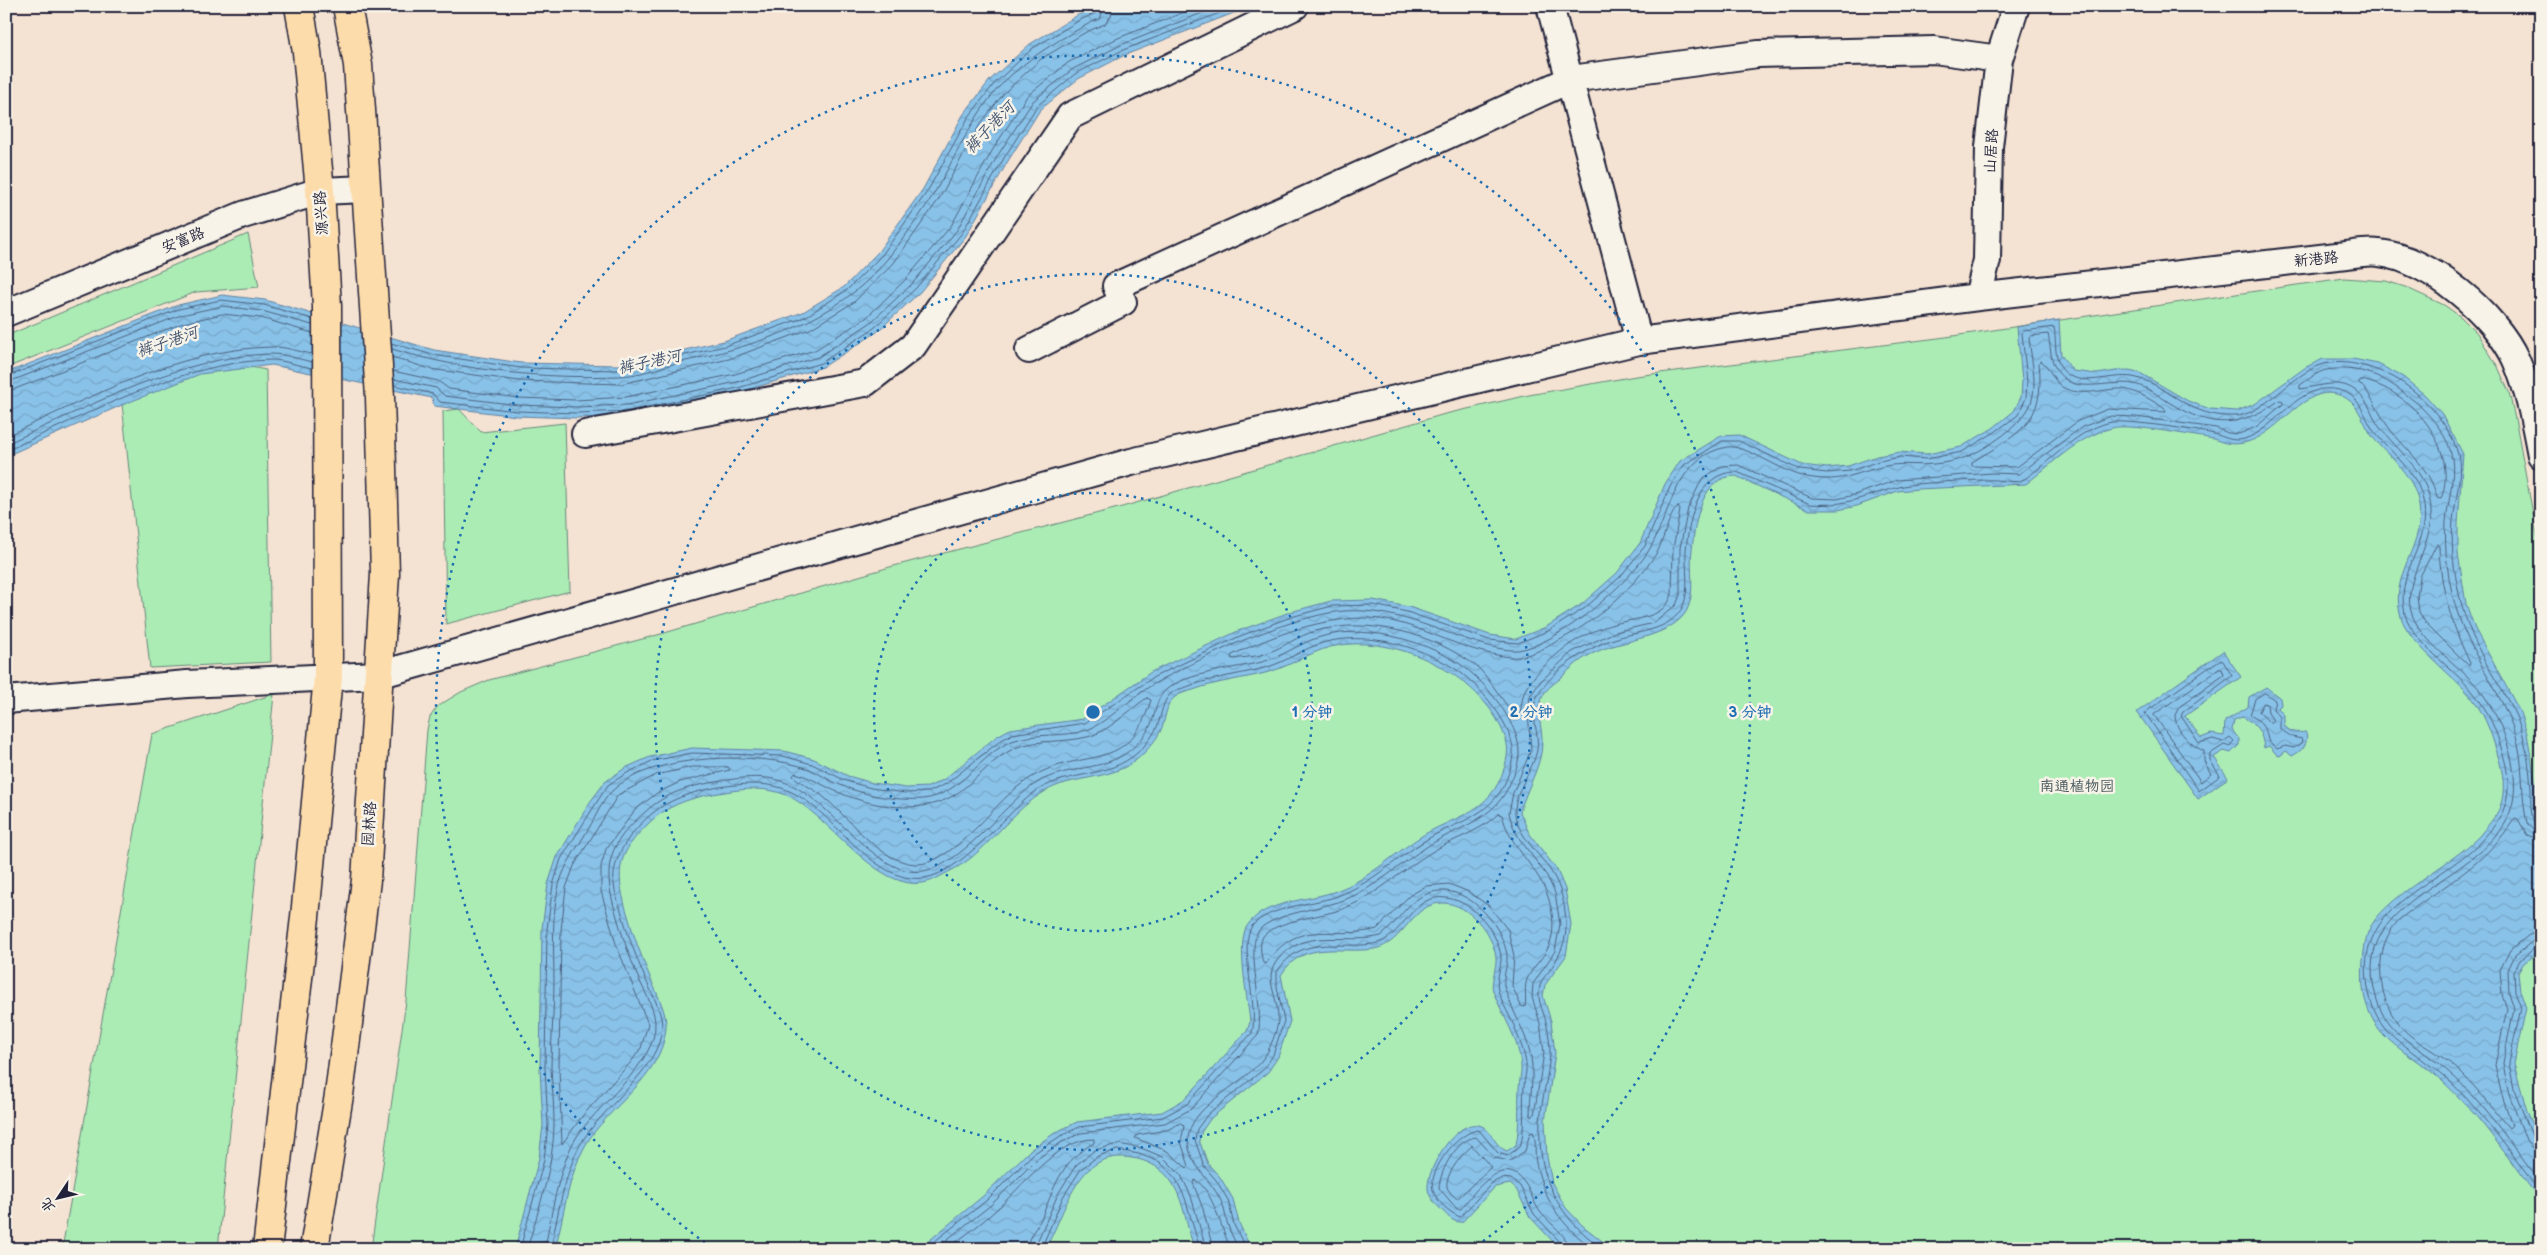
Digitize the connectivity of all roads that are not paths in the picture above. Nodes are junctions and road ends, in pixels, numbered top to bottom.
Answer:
1 (299, 6) edge
2 (347, 6) edge
3 (1295, 6) edge
4 (1550, 6) edge
5 (2016, 6) edge
6 (1999, 59) junction
7 (1571, 79) junction
8 (366, 189) junction
9 (320, 191) junction
10 (1978, 297) junction
11 (6, 313) edge
12 (1639, 341) junction
13 (1029, 350) dead end
14 (586, 434) dead end
15 (2541, 455) edge
16 (378, 676) junction
17 (328, 677) junction
18 (6, 700) edge
19 (267, 1249) edge
20 (314, 1249) edge

1 - 9 main road, 源兴路
2 - 8 main road
3 - 14 street
4 - 7 street
5 - 6 street, 山居路
6 - 7 street
6 - 10 street, 山居路
7 - 12 street
7 - 13 street
8 - 9 street, 安富路
8 - 16 main road, 园林路
9 - 11 street, 安富路
9 - 17 main road, 源兴路
10 - 12 street, 新港路
10 - 15 street, 新港路
12 - 16 street, 新港路
16 - 17 street, 新港路
16 - 20 main road, 园林路
17 - 18 street, 新港路
17 - 19 main road

